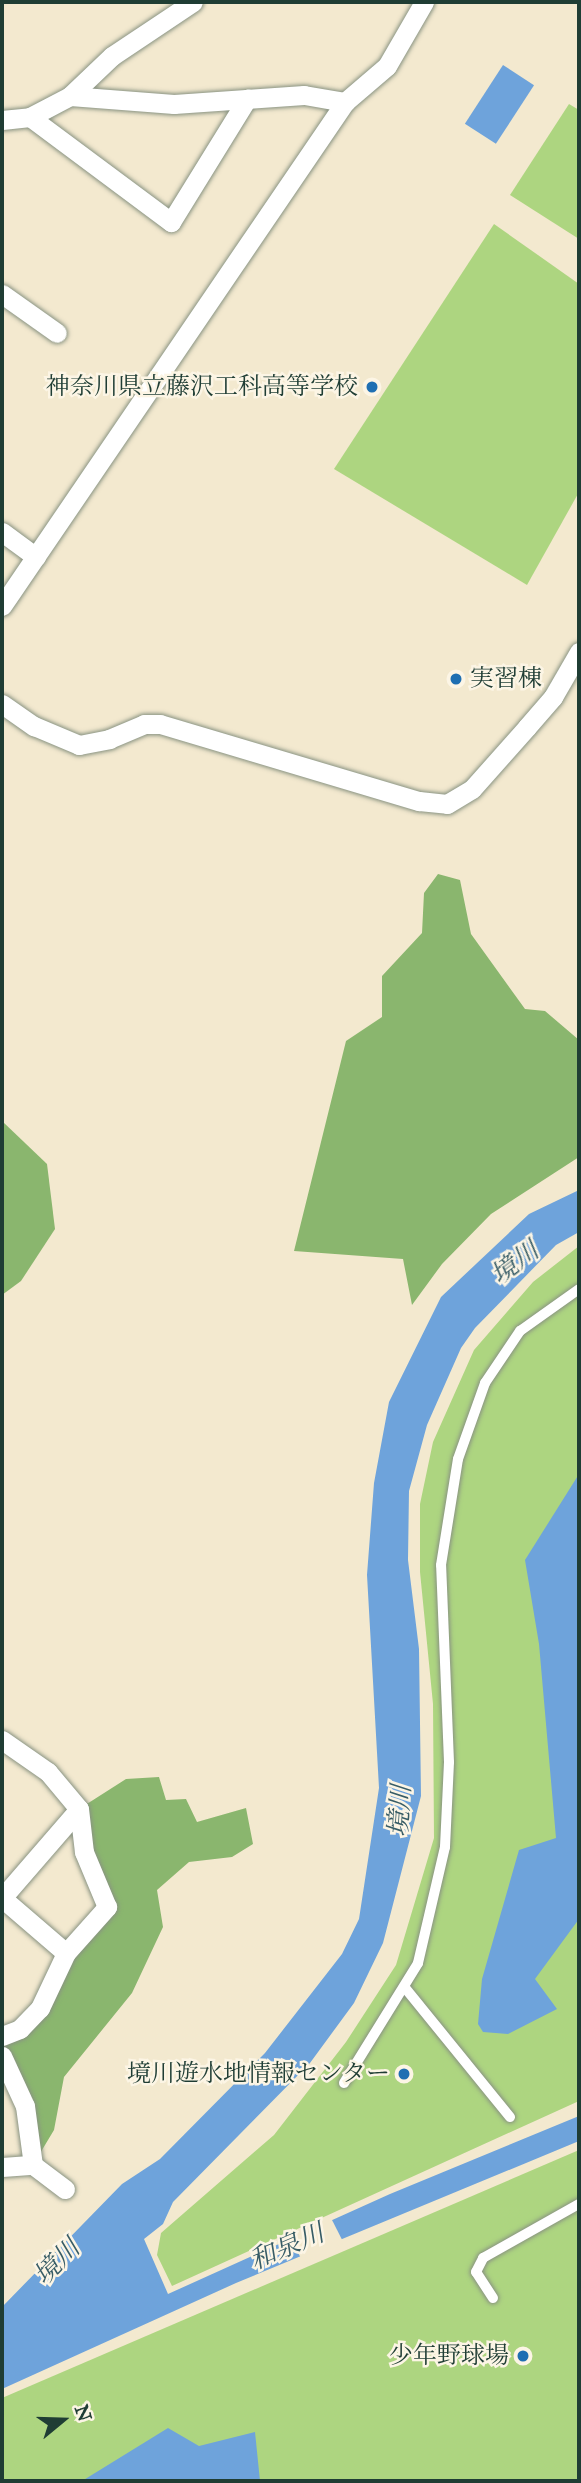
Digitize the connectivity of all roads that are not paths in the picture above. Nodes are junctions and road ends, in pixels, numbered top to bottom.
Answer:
1 (193, 2) edge
2 (424, 2) edge
3 (71, 96) junction
4 (247, 99) junction
5 (345, 102) junction
6 (30, 117) junction
7 (2, 120) edge
8 (5, 303) edge
9 (57, 333) dead end
10 (2, 532) edge
11 (36, 557) junction
12 (2, 606) edge
13 (579, 652) edge
14 (2, 704) edge
15 (579, 1289) edge
16 (2, 1740) edge
17 (79, 1809) junction
18 (2, 1898) edge
19 (66, 1953) junction
20 (406, 1989) junction
21 (2, 2036) edge
22 (2, 2056) edge
23 (344, 2083) dead end
24 (510, 2117) dead end
25 (33, 2165) junction
26 (2, 2167) edge
27 (65, 2189) dead end
28 (579, 2204) edge
29 (493, 2298) dead end

1 - 3 street
2 - 5 street
3 - 4 street
3 - 6 street
4 - 5 street
4 - 6 street
5 - 11 street
6 - 7 street
8 - 9 street
10 - 11 street
11 - 12 street
13 - 14 street
15 - 20 lane
16 - 17 street
17 - 18 street
17 - 19 street
18 - 19 street
19 - 21 street
20 - 23 lane
20 - 24 lane
22 - 25 street
25 - 26 street
25 - 27 street
28 - 29 lane

